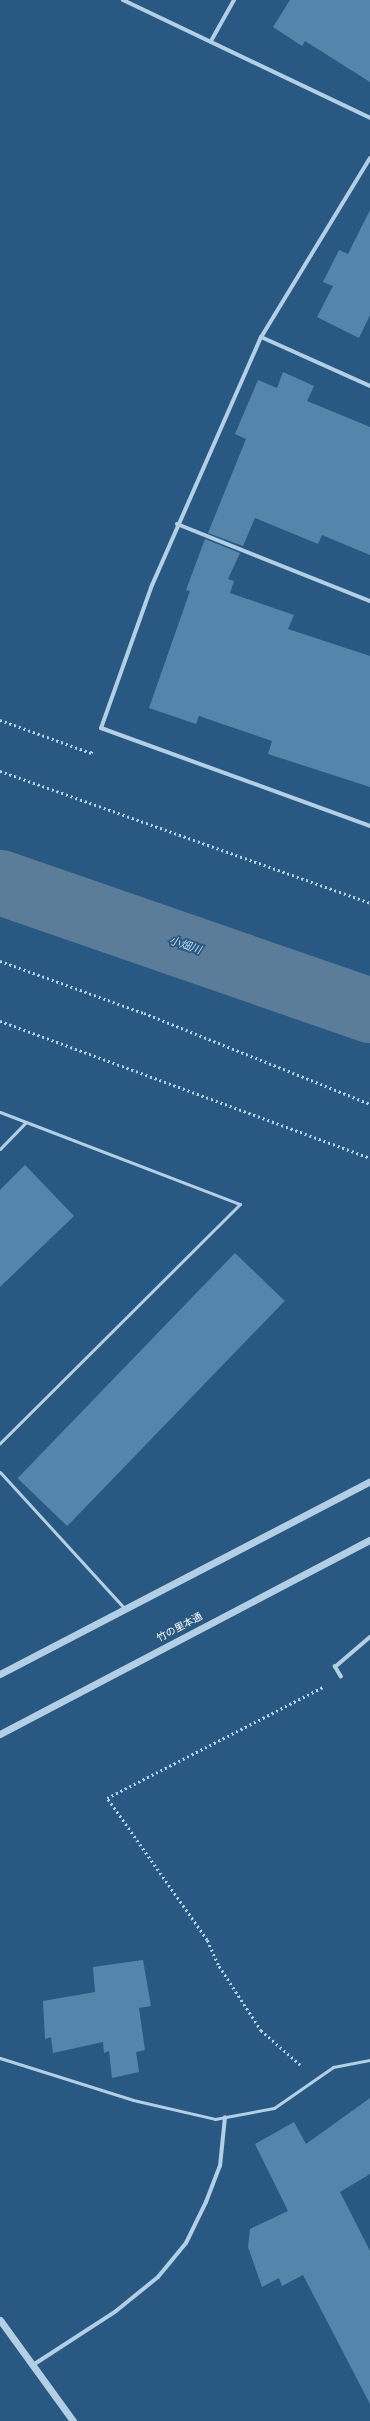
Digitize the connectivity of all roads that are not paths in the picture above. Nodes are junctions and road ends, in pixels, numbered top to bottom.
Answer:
1 (123, 0) edge
2 (234, 0) edge
3 (211, 41) junction
4 (370, 118) edge
5 (370, 158) edge
6 (261, 337) junction
7 (370, 386) edge
8 (177, 524) junction
9 (370, 601) edge
10 (370, 826) edge
11 (0, 1112) edge
12 (26, 1122) junction
13 (0, 1149) edge
14 (0, 1443) edge
15 (0, 1472) edge
16 (370, 1482) edge
17 (370, 1540) edge
18 (124, 1608) junction
19 (370, 1637) edge
20 (0, 1674) edge
21 (341, 1678) road end
22 (0, 1734) edge
23 (0, 2058) edge
24 (370, 2060) edge
25 (225, 2117) junction
26 (0, 2320) edge
27 (33, 2365) junction
28 (73, 2421) edge

1 - 3 street
2 - 3 street
3 - 4 street
5 - 6 street
6 - 7 street
6 - 8 street
8 - 9 street
8 - 10 street
11 - 12 lane
12 - 13 lane
12 - 14 lane
15 - 18 lane
16 - 18 street
17 - 22 street, 竹の里本通
18 - 20 street
19 - 21 street
23 - 25 lane
24 - 25 lane
25 - 27 street
26 - 27 street
27 - 28 street

